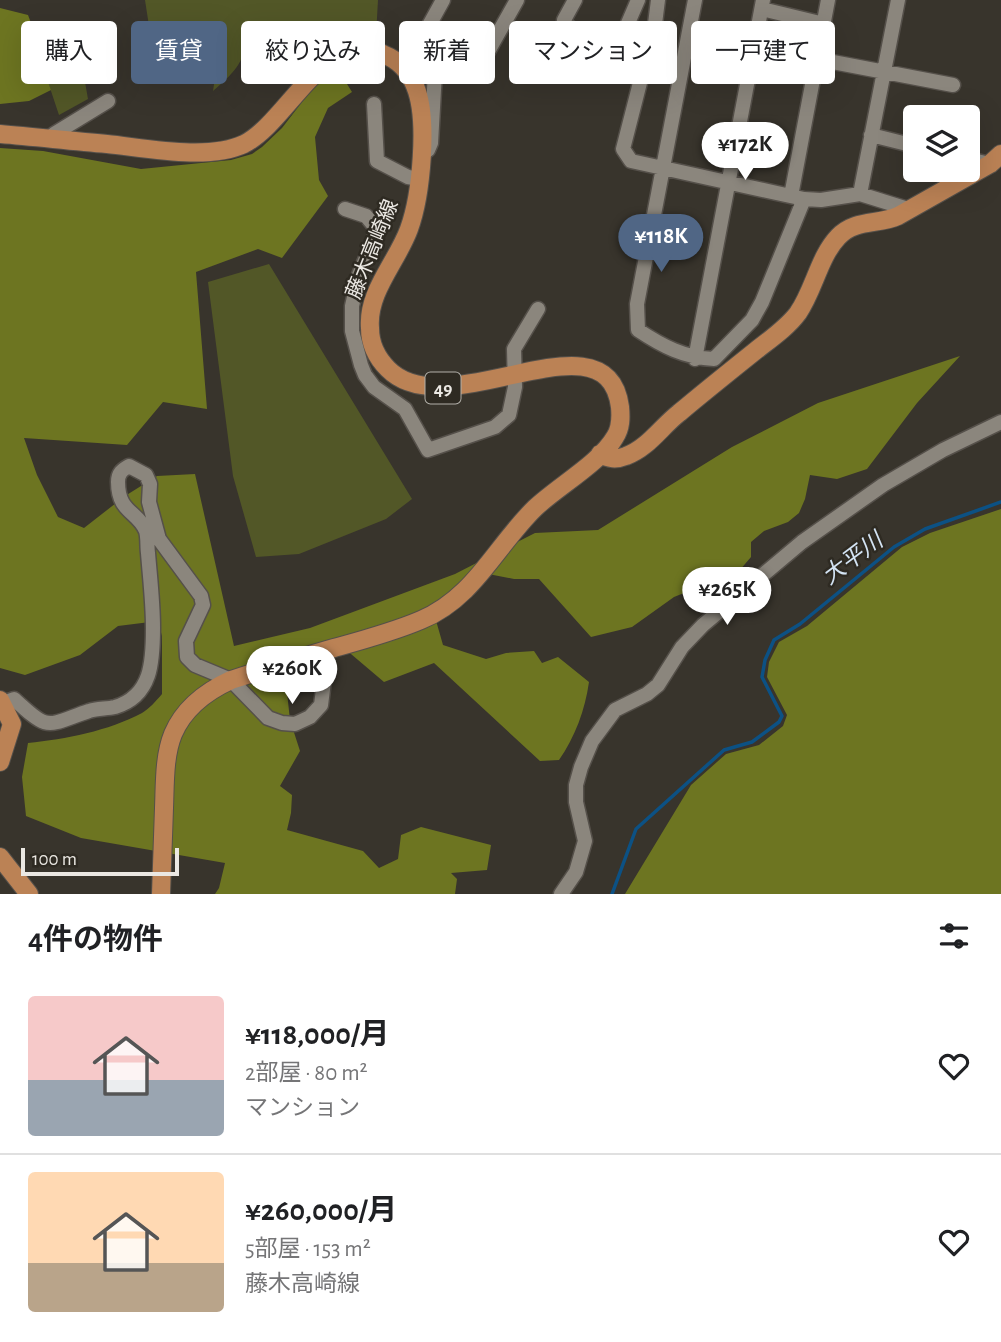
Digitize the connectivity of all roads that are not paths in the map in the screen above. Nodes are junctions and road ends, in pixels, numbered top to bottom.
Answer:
1 (443, 0) edge
2 (517, 0) edge
3 (575, 0) edge
4 (638, 0) edge
5 (658, 0) edge
6 (695, 0) edge
7 (828, 0) edge
8 (898, 0) edge
9 (763, 5) edge
10 (432, 21) edge
11 (814, 21) edge
12 (824, 21) edge
13 (495, 39) edge
14 (835, 62) edge
15 (399, 64) edge
16 (883, 71) junction
17 (413, 84) edge
18 (434, 84) edge
19 (814, 84) edge
20 (953, 85) dead end
21 (108, 101) dead end
22 (374, 104) dead end
23 (0, 134) edge
24 (871, 135) junction
25 (52, 139) junction
26 (903, 143) edge
27 (422, 154) junction
28 (995, 159) edge
29 (664, 167) junction
30 (419, 179) junction
31 (727, 182) junction
32 (860, 194) junction
33 (798, 197) junction
34 (345, 209) dead end
35 (908, 209) junction
36 (538, 309) dead end
37 (367, 353) junction
38 (695, 359) junction
39 (514, 375) junction
40 (1001, 422) edge
41 (600, 454) junction
42 (328, 650) junction
43 (231, 680) junction
44 (1, 701) edge
45 (0, 762) edge
46 (0, 857) edge
47 (29, 894) edge
48 (161, 894) edge
49 (561, 894) edge

1 - 10 street
2 - 13 street
3 - 4 street
5 - 29 street
6 - 29 street
7 - 12 street
8 - 16 street
9 - 11 street
9 - 31 street
14 - 16 street
15 - 25 main road
16 - 20 street
16 - 24 street
17 - 27 main road, 藤木高崎線
18 - 27 street
19 - 33 street
21 - 25 street
22 - 30 street
23 - 25 main road
24 - 26 street
24 - 32 street
27 - 30 main road, 藤木高崎線
28 - 35 main road
29 - 31 street
29 - 38 street
30 - 37 main road, 藤木高崎線
31 - 33 street
31 - 38 street
32 - 33 street
32 - 35 street
33 - 38 street
34 - 37 street
35 - 41 main road
36 - 39 street
37 - 39 main road, 49
37 - 39 street
39 - 41 main road, 49
40 - 49 street
41 - 42 main road, 49
42 - 43 main road, 49
42 - 43 street
43 - 44 street
43 - 48 main road, 49
44 - 45 main road
46 - 47 main road

